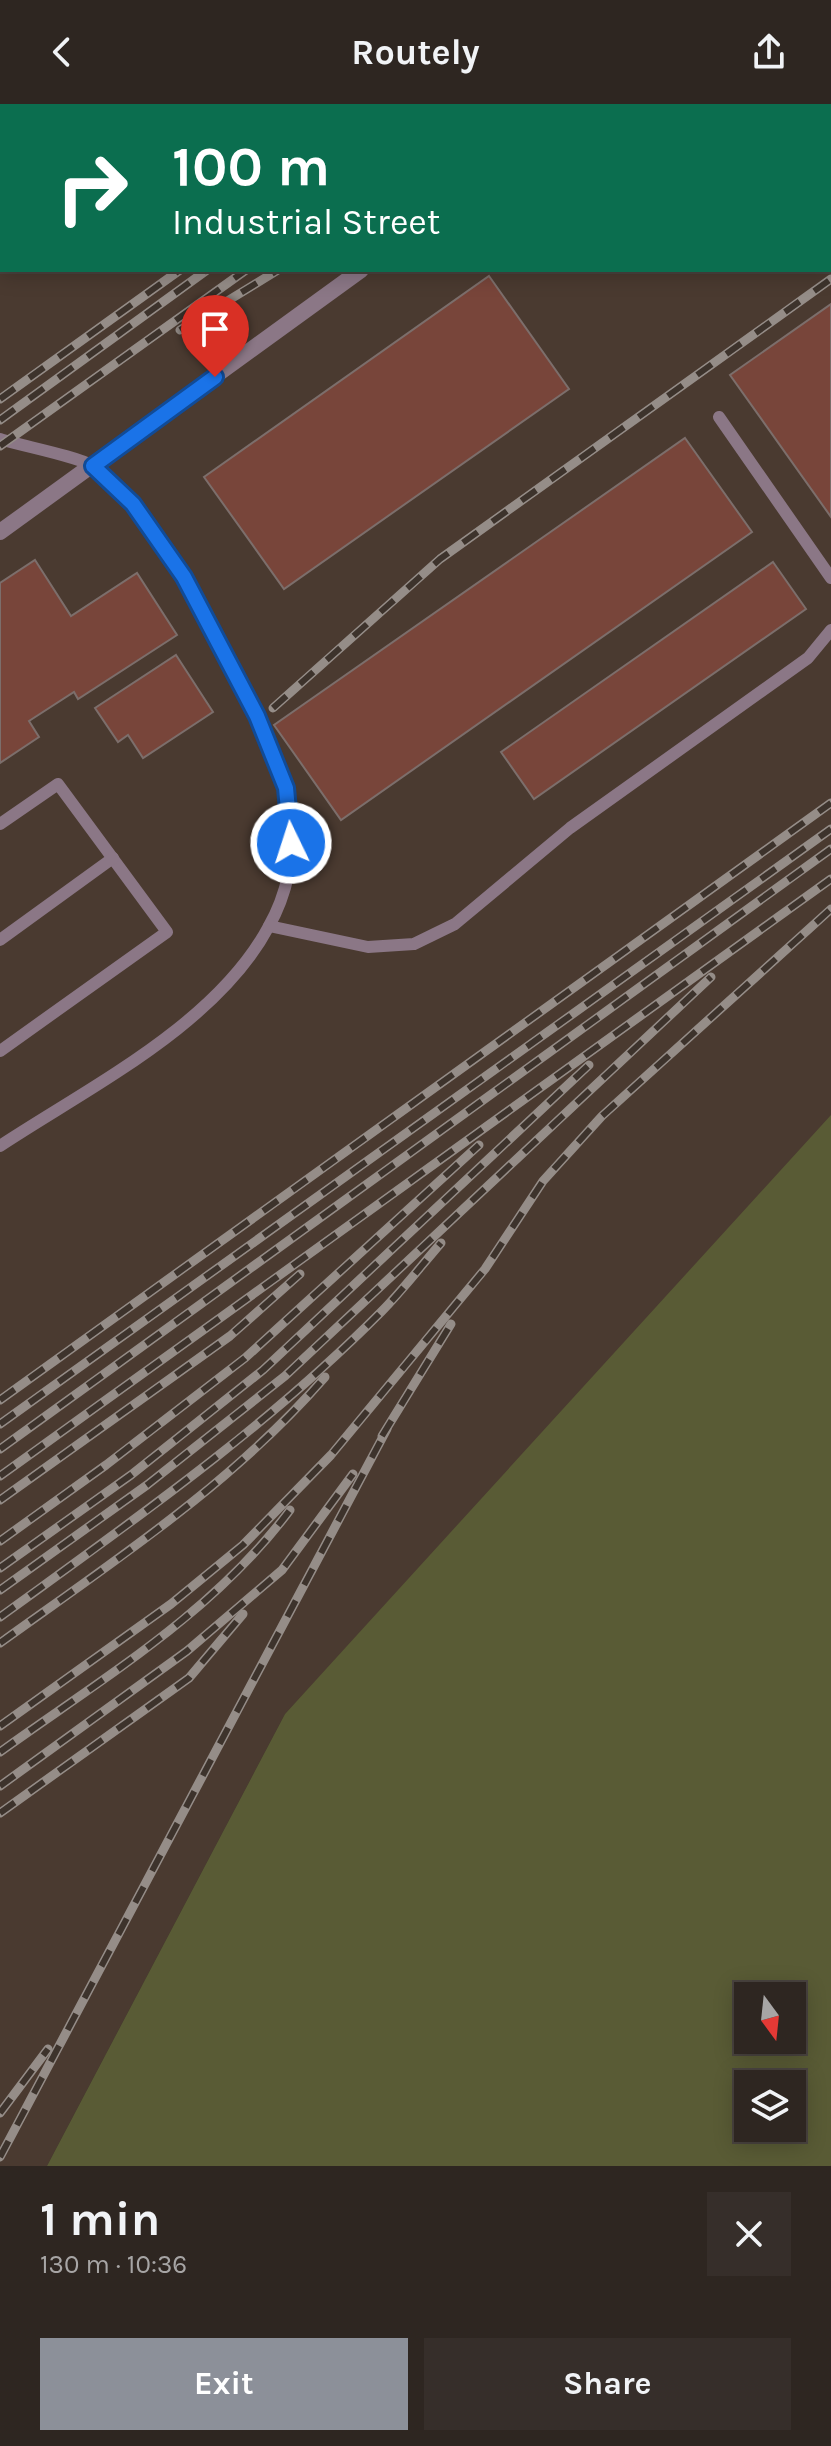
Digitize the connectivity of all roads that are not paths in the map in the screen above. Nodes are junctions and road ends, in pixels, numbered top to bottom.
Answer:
1 (358, 272) edge
2 (719, 417) dead end
3 (0, 439) edge
4 (93, 466) junction
5 (0, 532) edge
6 (831, 578) edge
7 (831, 630) edge
8 (0, 824) edge
9 (113, 858) junction
10 (269, 926) junction
11 (0, 940) edge
12 (0, 1051) edge
13 (0, 1146) edge

1 - 4 street
2 - 6 lane
3 - 4 lane
4 - 5 street
4 - 10 lane
7 - 10 lane
8 - 9 lane
9 - 11 lane
9 - 12 lane
10 - 13 lane

